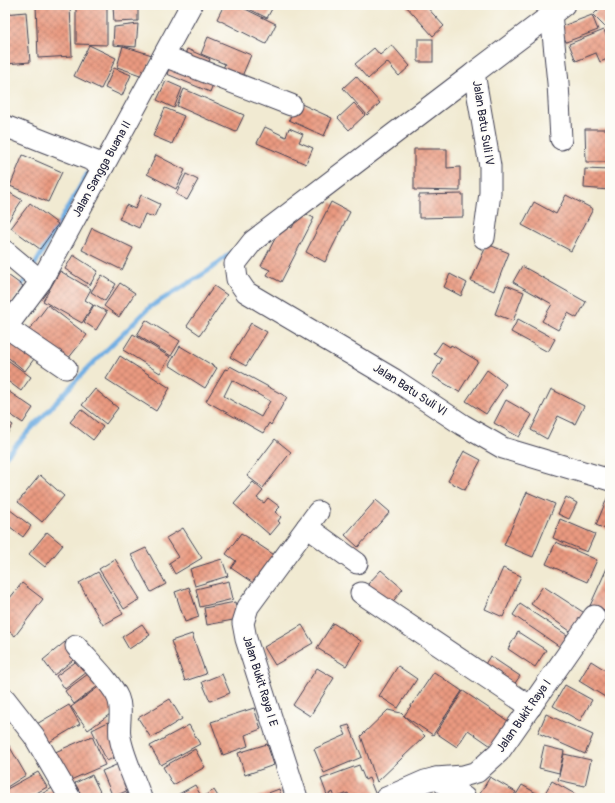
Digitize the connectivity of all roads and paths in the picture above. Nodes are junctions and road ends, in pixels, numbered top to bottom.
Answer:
1 (189, 6) edge
2 (558, 10) edge
3 (164, 56) junction
4 (474, 73) junction
5 (291, 105) dead end
6 (5, 126) edge
7 (561, 140) dead end
8 (104, 165) junction
9 (484, 238) dead end
10 (5, 251) edge
11 (41, 281) junction
12 (6, 328) edge
13 (66, 368) dead end
14 (610, 480) edge
15 (356, 563) dead end
16 (361, 592) dead end
17 (594, 616) dead end
18 (76, 646) dead end
19 (5, 699) edge
20 (530, 707) junction
21 (436, 778) junction
22 (70, 798) edge
23 (141, 798) edge
24 (297, 798) edge
25 (386, 798) edge
26 (465, 798) edge

1 - 3 street, Jalan Sangga Buana II
2 - 4 street, Jalan Batu Suli IV
2 - 7 street
3 - 5 street
3 - 8 street, Jalan Sangga Buana II
4 - 9 street, Jalan Batu Suli IV
4 - 14 street, Jalan Batu Suli VI
6 - 8 street
8 - 11 street, Jalan Sangga Buana II
10 - 11 street
11 - 12 street, Jalan Sangga Buana II
12 - 13 street
15 - 24 street, Jalan Bukit Raya I E
16 - 20 street
17 - 20 street, Jalan Bukit Raya I
18 - 23 street
19 - 22 street
20 - 21 street, Jalan Bukit Raya I
21 - 25 street, Jalan Bukit Raya I
21 - 26 street

